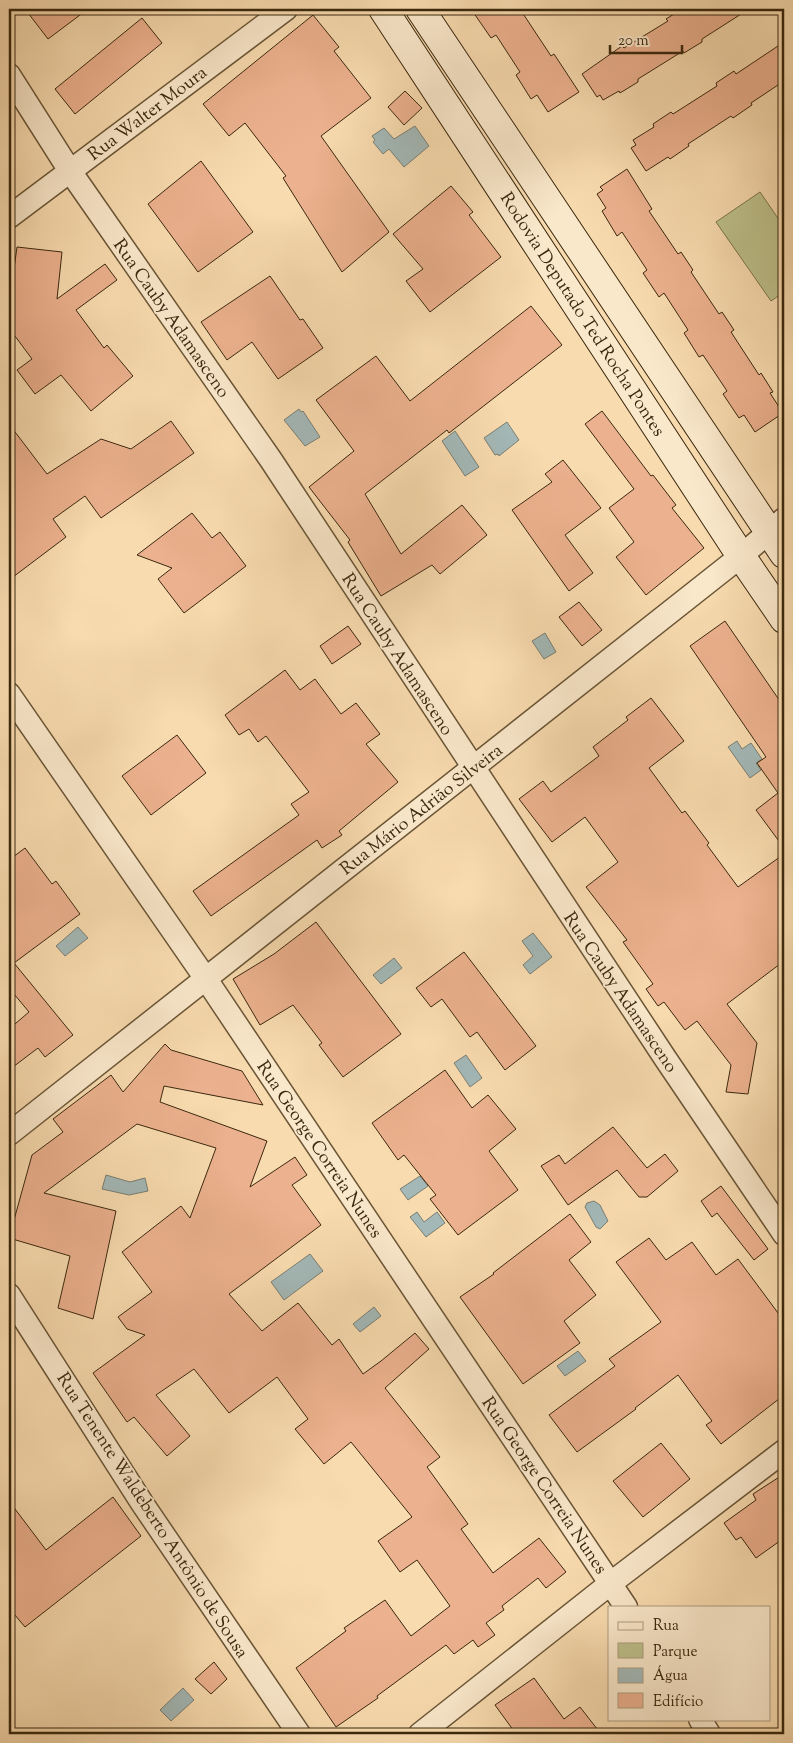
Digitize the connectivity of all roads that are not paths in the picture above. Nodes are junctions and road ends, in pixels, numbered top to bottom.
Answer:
1 (286, 9) edge
2 (383, 9) edge
3 (420, 9) edge
4 (9, 75) edge
5 (70, 171) junction
6 (9, 217) edge
7 (777, 525) edge
8 (784, 554) edge
9 (741, 556) junction
10 (784, 618) edge
11 (9, 694) edge
12 (473, 768) junction
13 (206, 979) junction
14 (9, 1134) edge
15 (784, 1234) edge
16 (9, 1295) edge
17 (784, 1451) edge
18 (611, 1583) junction
19 (625, 1606) edge
20 (701, 1720) edge
21 (299, 1734) edge
22 (420, 1734) edge
23 (709, 1734) edge

1 - 5 street, Rua Walter Moura
2 - 9 main road, Rodovia Deputado Ted Rocha Pontes
3 - 7 main road, Rodovia Deputado Ted Rocha Pontes
4 - 5 street, Rua Cauby Adamasceno
5 - 6 street, Rua Walter Moura
5 - 12 street, Rua Cauby Adamasceno
7 - 8 main road, Rodovia Deputado Ted Rocha Pontes
7 - 9 street, Rua Mário Adrião Silveira
9 - 10 main road, Rodovia Deputado Ted Rocha Pontes
9 - 12 street, Rua Mário Adrião Silveira
11 - 13 street, Rua George Correia Nunes
12 - 13 street, Rua Mário Adrião Silveira
12 - 15 street, Rua Cauby Adamasceno
13 - 14 street, Rua Mário Adrião Silveira
13 - 18 street, Rua George Correia Nunes
16 - 21 street, Rua Tenente Waldeberto Antônio de Sousa
17 - 18 street
18 - 19 street, Rua George Correia Nunes
18 - 22 street
20 - 23 street

